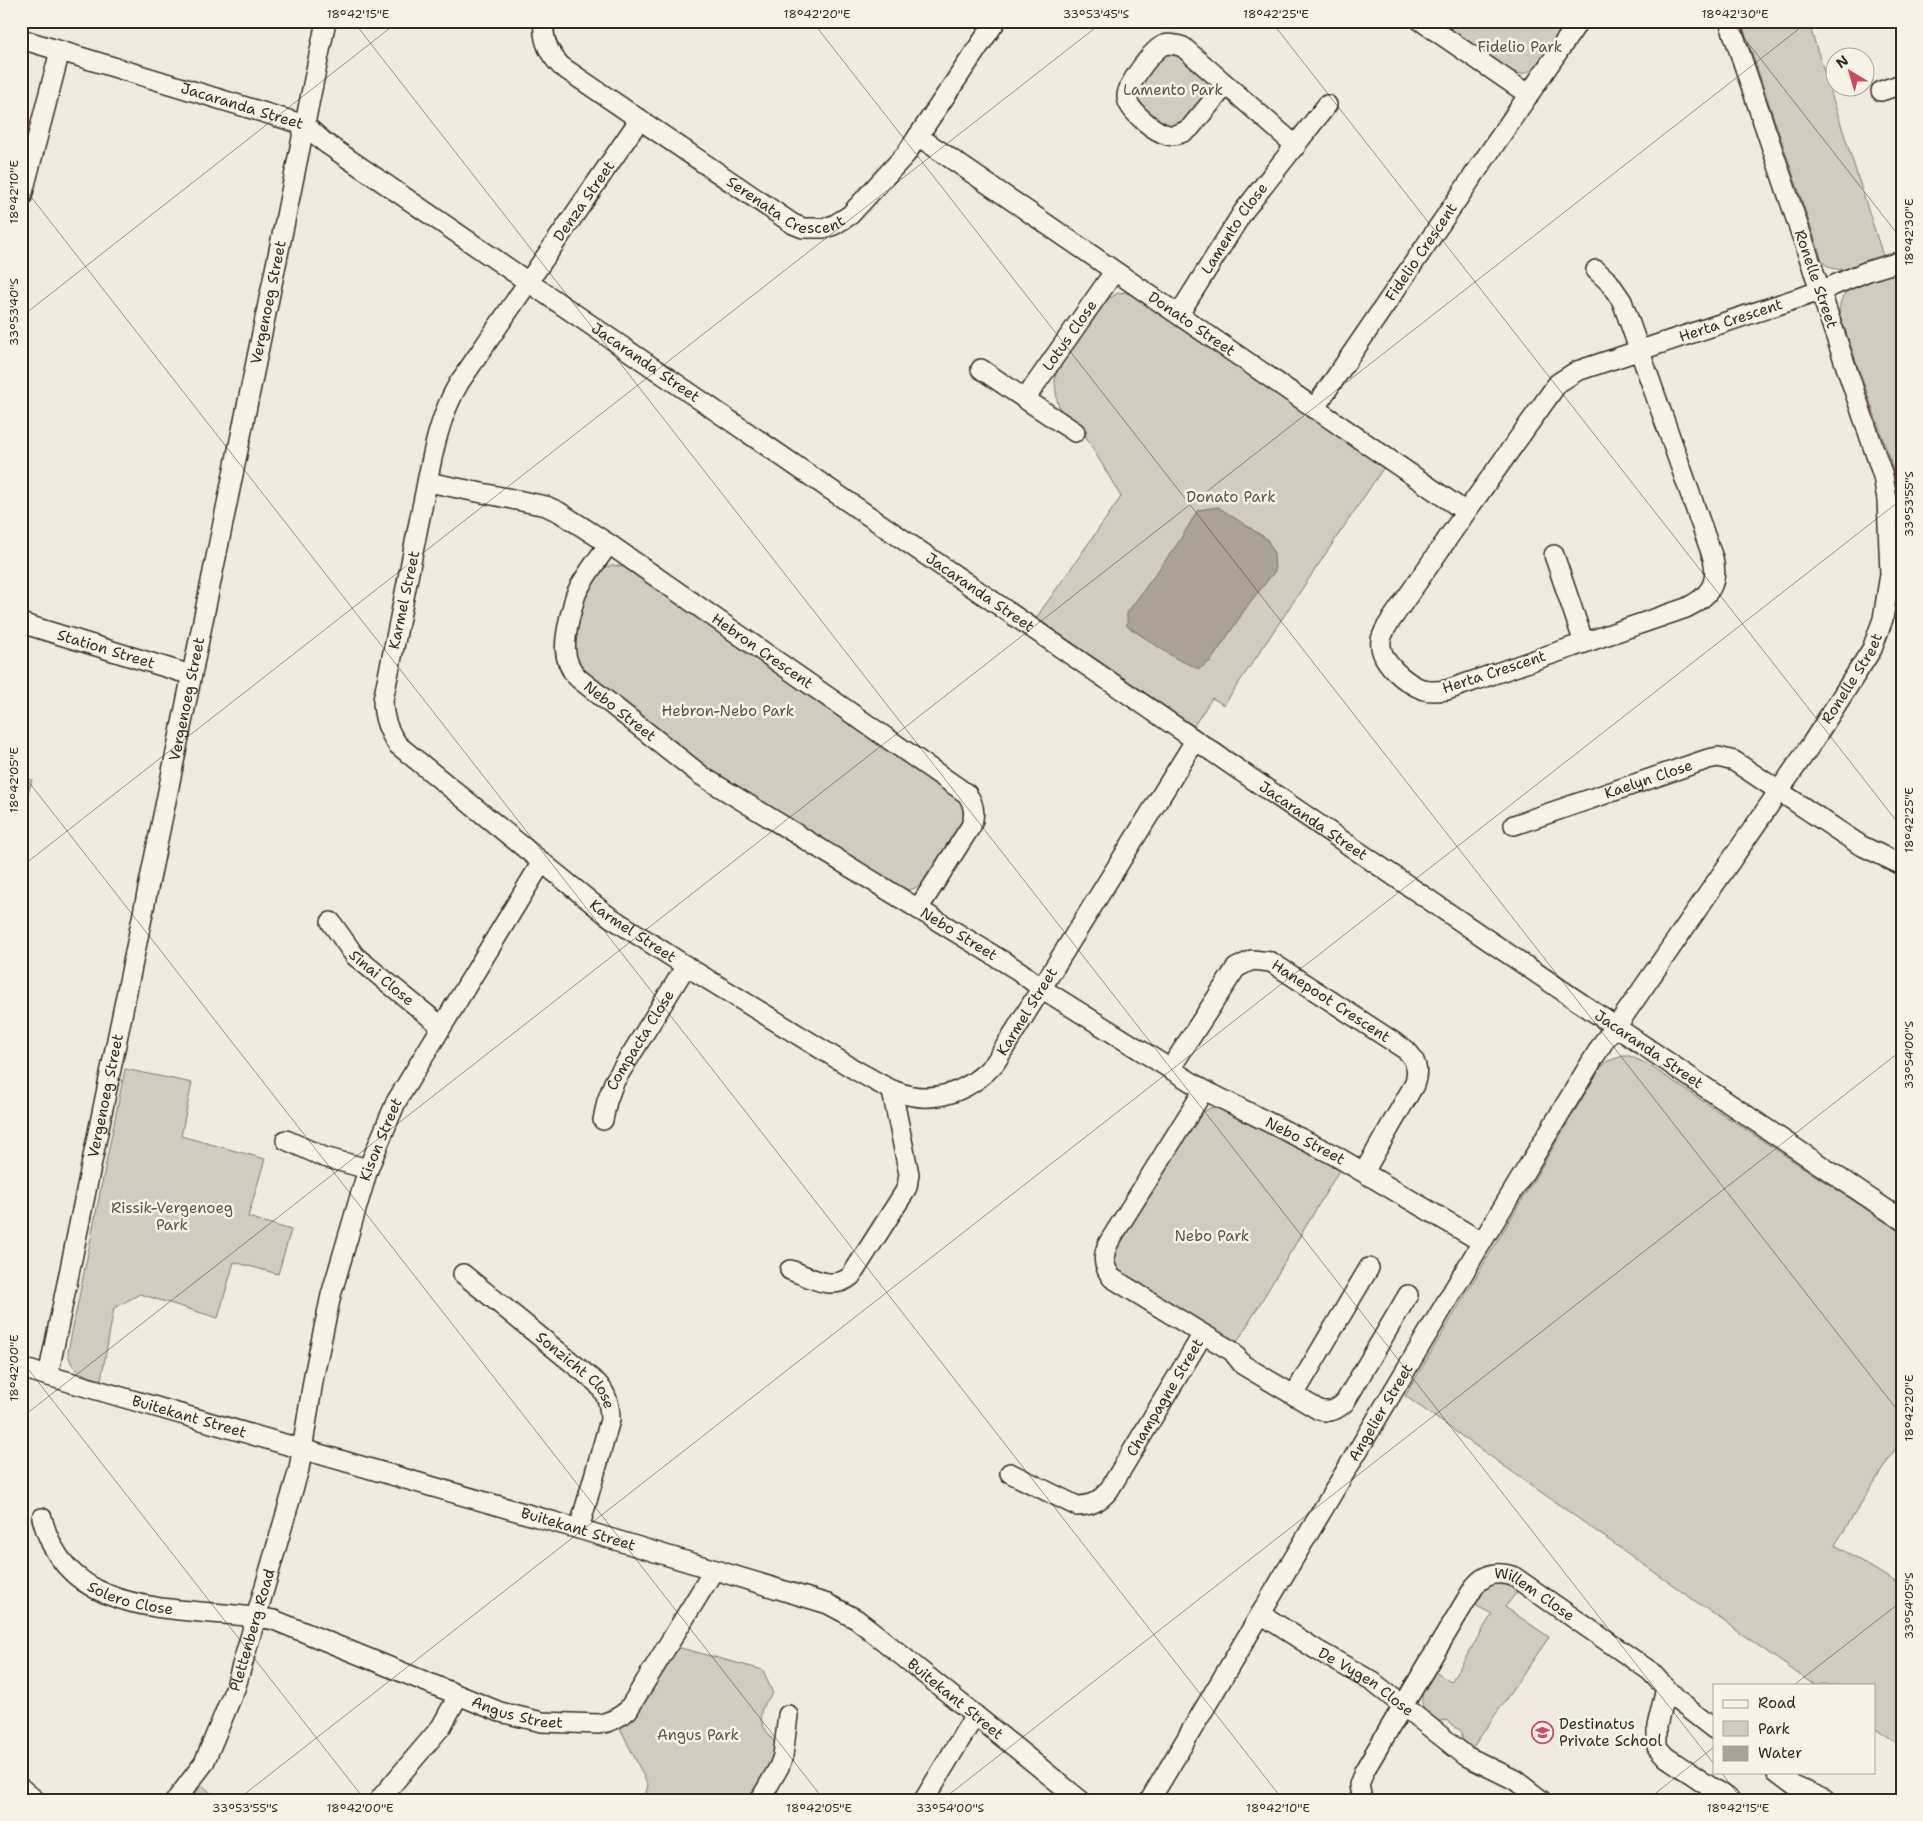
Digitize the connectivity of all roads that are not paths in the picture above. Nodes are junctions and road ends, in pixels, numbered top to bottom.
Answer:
1 (326, 21) edge
2 (544, 21) edge
3 (996, 21) edge
4 (1421, 21) edge
5 (1579, 21) edge
6 (1729, 21) edge
7 (21, 39) edge
8 (60, 51) junction
9 (1902, 84) edge
10 (1225, 86) junction
11 (1881, 91) dead end
12 (1528, 95) junction
13 (1327, 105) dead end
14 (640, 119) junction
15 (305, 125) junction
16 (918, 136) junction
17 (1296, 146) junction
18 (21, 200) edge
19 (1902, 262) edge
20 (1596, 270) dead end
21 (1114, 272) junction
22 (528, 282) junction
23 (1820, 291) junction
24 (1179, 314) junction
25 (1640, 351) junction
26 (981, 369) dead end
27 (1025, 399) junction
28 (1314, 409) junction
29 (1075, 432) dead end
30 (428, 482) junction
31 (1466, 512) junction
32 (609, 544) junction
33 (1554, 555) dead end
34 (21, 624) edge
35 (1584, 643) junction
36 (192, 675) junction
37 (1195, 741) junction
38 (1779, 792) junction
39 (1514, 824) dead end
40 (542, 862) junction
41 (1902, 865) edge
42 (918, 909) junction
43 (331, 922) dead end
44 (686, 966) junction
45 (1042, 988) junction
46 (440, 1026) junction
47 (1615, 1027) junction
48 (1170, 1069) junction
49 (892, 1090) junction
50 (1204, 1090) junction
51 (603, 1120) dead end
52 (286, 1140) dead end
53 (368, 1169) junction
54 (1364, 1172) junction
55 (1902, 1220) edge
56 (1482, 1242) junction
57 (1369, 1268) dead end
58 (790, 1270) dead end
59 (463, 1274) dead end
60 (1408, 1295) dead end
61 (1203, 1334) junction
62 (21, 1368) edge
63 (48, 1376) junction
64 (1294, 1395) junction
65 (302, 1450) junction
66 (1010, 1473) dead end
67 (42, 1518) dead end
68 (579, 1530) junction
69 (714, 1570) junction
70 (1261, 1614) junction
71 (257, 1616) junction
72 (1672, 1694) junction
73 (458, 1696) junction
74 (1402, 1706) junction
75 (788, 1715) dead end
76 (975, 1715) junction
77 (1713, 1728) edge
78 (1779, 1774) edge
79 (21, 1788) edge
80 (36, 1800) edge
81 (176, 1800) edge
82 (379, 1800) edge
83 (760, 1800) edge
84 (924, 1800) edge
85 (1080, 1800) edge
86 (1150, 1800) edge
87 (1362, 1800) edge
88 (1541, 1800) edge
89 (1730, 1800) edge
90 (1825, 1800) edge

1 - 15 street, Vergenoeg Street
2 - 14 street, Serenata Crescent
3 - 16 street, Serenata Crescent
4 - 12 street
5 - 12 street, Fidelio Crescent
6 - 23 street, Ronelle Street
7 - 8 street, Jacaranda Street
8 - 15 street, Jacaranda Street
8 - 18 street
9 - 11 street
10 - 10 street
10 - 17 street
12 - 28 street, Fidelio Crescent
13 - 17 street, Lamento Close
14 - 16 street, Serenata Crescent
14 - 22 street, Denza Street
15 - 22 street, Jacaranda Street
15 - 36 street, Vergenoeg Street
16 - 21 street, Donato Street
17 - 24 street, Lamento Close
19 - 23 street, Herta Crescent
20 - 25 street
21 - 24 street, Donato Street
21 - 27 street, Lotus Close
22 - 30 street, Karmel Street
22 - 37 street, Jacaranda Street
23 - 25 street, Herta Crescent
23 - 38 street, Ronelle Street
24 - 28 street, Donato Street
25 - 31 street, Herta Crescent
25 - 35 street, Herta Crescent
26 - 27 street
27 - 29 street
28 - 31 street, Donato Street
30 - 32 street, Hebron Crescent
30 - 40 street, Karmel Street
31 - 35 street, Herta Crescent
32 - 42 street, Nebo Street
32 - 42 street, Hebron Crescent
33 - 35 street
34 - 36 street, Station Street
36 - 63 street, Vergenoeg Street
37 - 45 street, Karmel Street
37 - 47 street, Jacaranda Street
38 - 39 street, Kaelyn Close
38 - 41 street, Kaelyn Close
38 - 47 street, Ronelle Street
40 - 44 street, Karmel Street
40 - 46 street, Kison Street
42 - 45 street, Nebo Street
43 - 46 street, Sinai Close
44 - 49 street, Karmel Street
44 - 51 street, Compacta Close
45 - 48 street, Nebo Street
45 - 49 street, Karmel Street
46 - 53 street, Kison Street
47 - 55 street, Jacaranda Street
47 - 56 street, Angelier Street
48 - 50 street, Nebo Street
48 - 54 street, Hanepoot Crescent
49 - 58 street
50 - 54 street, Nebo Street
50 - 61 street, Champagne Street
52 - 53 street
53 - 65 street, Kison Street
54 - 56 street, Nebo Street
56 - 70 street, Angelier Street
57 - 64 street
59 - 68 street, Sonzicht Close
60 - 64 street
61 - 64 street
61 - 66 street, Champagne Street
62 - 63 street, Buitekant Street
63 - 65 street, Buitekant Street
65 - 68 street, Buitekant Street
65 - 71 street, Plettenberg Road
67 - 71 street, Solero Close
68 - 69 street, Buitekant Street
69 - 73 street, Angus Street
69 - 76 street, Buitekant Street
70 - 74 street, De Vygen Close
70 - 86 street, Angelier Street
71 - 73 street, Angus Street
71 - 81 street, Plettenberg Road
72 - 74 street, Willem Close
72 - 77 street, Willem Close
72 - 89 street
73 - 82 street
74 - 87 street, Willem Close
74 - 88 street, De Vygen Close
75 - 83 street
76 - 84 street
76 - 85 street, Buitekant Street
78 - 90 street
79 - 80 street

